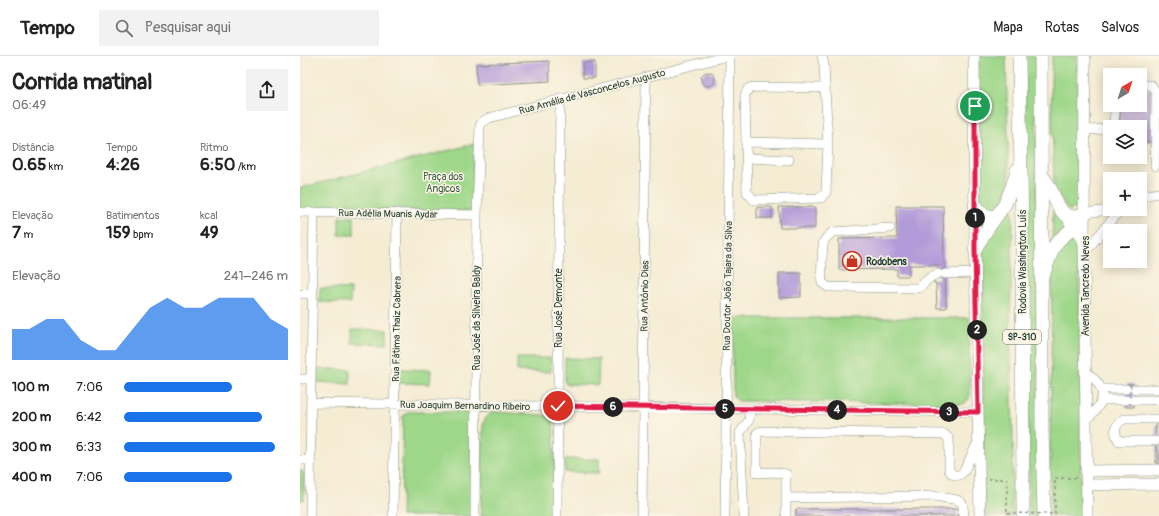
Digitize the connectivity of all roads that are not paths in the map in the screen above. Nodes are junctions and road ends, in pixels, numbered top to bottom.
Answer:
1 (726, 56) edge
2 (730, 56) edge
3 (822, 56) edge
4 (974, 56) edge
5 (1019, 56) edge
6 (1041, 56) edge
7 (1085, 56) edge
8 (646, 77) junction
9 (1147, 85) edge
10 (824, 88) junction
11 (560, 99) junction
12 (482, 122) joint
13 (1103, 129) edge
14 (1085, 130) junction
15 (746, 142) junction
16 (828, 144) junction
17 (746, 158) junction
18 (1021, 158) junction
19 (789, 160) dead end
20 (1155, 166) dead end
21 (1042, 174) junction
22 (1159, 193) edge
23 (1147, 195) edge
24 (975, 206) junction
25 (1103, 211) edge
26 (300, 212) edge
27 (314, 212) junction
28 (397, 213) junction
29 (1064, 213) junction
30 (1085, 213) junction
31 (476, 214) junction
32 (996, 216) junction
33 (1114, 216) edge
34 (1075, 226) junction
35 (890, 228) dead end
36 (1084, 246) junction
37 (975, 249) junction
38 (976, 273) junction
39 (1042, 279) junction
40 (300, 294) edge
41 (313, 294) junction
42 (1085, 371) junction
43 (300, 379) edge
44 (310, 379) junction
45 (1102, 389) junction
46 (1159, 389) edge
47 (1101, 400) junction
48 (1159, 400) edge
49 (311, 402) junction
50 (395, 404) junction
51 (476, 405) junction
52 (558, 406) junction
53 (643, 407) junction
54 (726, 409) junction
55 (750, 409) junction
56 (978, 412) junction
57 (1159, 419) edge
58 (1086, 420) junction
59 (979, 441) junction
60 (1156, 441) dead end
61 (300, 460) edge
62 (310, 460) junction
63 (1159, 470) edge
64 (742, 472) junction
65 (757, 473) junction
66 (1087, 478) junction
67 (1159, 484) edge
68 (786, 498) junction
69 (1049, 515) edge
70 (310, 516) edge
71 (393, 516) edge
72 (475, 516) edge
73 (557, 516) edge
74 (642, 516) edge
75 (725, 516) edge
76 (744, 516) edge
77 (786, 516) edge
78 (964, 516) edge
79 (980, 516) edge
80 (1023, 516) edge
81 (1087, 516) edge

1 - 8 street, Rua Amália de Vasconcelos Augusto
2 - 54 street, Rua Doutor João Tajara da Silva
3 - 10 street
4 - 24 main road
5 - 18 highway, Rodovia Washington Luís / SP-310
6 - 21 highway, Rodovia Washington Luís / SP-310
7 - 14 main road, Avenida Tancredo Neves
8 - 11 street, Rua Amália de Vasconcelos Augusto
8 - 53 street, Rua Antônio Dias
9 - 20 street
10 - 15 street
10 - 16 street
11 - 12 street, Rua Amália de Vasconcelos Augusto
11 - 52 street, Rua José Demonte
12 - 31 street, Rua José da Silveira Baldy
13 - 14 street
14 - 30 main road, Avenida Tancredo Neves
15 - 16 street
15 - 17 street
16 - 17 street
17 - 19 street
18 - 32 highway
18 - 80 highway, Rodovia Washington Luís / SP-310
21 - 29 highway
21 - 39 highway, Rodovia Washington Luís / SP-310
22 - 23 street
24 - 32 highway
24 - 37 main road
25 - 30 street
26 - 27 street, Rua Adélia Muanis Aydar
27 - 28 street, Rua Adélia Muanis Aydar
27 - 41 street
28 - 31 street, Rua Adélia Muanis Aydar
28 - 50 street, Rua Fátima Thaiz Cabrera
29 - 30 highway
29 - 34 highway
30 - 34 highway
30 - 36 main road, Avenida Tancredo Neves
31 - 51 street, Rua José da Silveira Baldy
32 - 37 highway
33 - 36 street
34 - 36 highway
34 - 39 highway
35 - 38 street
36 - 42 main road, Avenida Tancredo Neves
37 - 38 main road
38 - 56 main road
39 - 69 highway, Rodovia Washington Luís / SP-310
40 - 41 street
41 - 44 street
42 - 45 street
42 - 58 main road, Avenida Tancredo Neves
43 - 44 street
44 - 49 street
45 - 46 street
45 - 47 street
47 - 48 street
47 - 58 street
49 - 50 street, Rua Joaquim Bernardino Ribeiro
49 - 62 street
50 - 51 street, Rua Joaquim Bernardino Ribeiro
50 - 71 street, Rua Fátima Thaiz Cabrera
51 - 52 street, Rua Joaquim Bernardino Ribeiro
51 - 72 street, Rua José da Silveira Baldy
52 - 53 street, Rua Joaquim Bernardino Ribeiro
52 - 73 street, Rua José Demonte
53 - 54 street, Rua Joaquim Bernardino Ribeiro
53 - 74 street, Rua Antônio Dias
54 - 55 street, Rua Joaquim Bernardino Ribeiro
54 - 75 street, Rua Doutor João Tajara da Silva
55 - 56 street, Rua Joaquim Bernardino Ribeiro
55 - 64 street
56 - 59 main road
57 - 60 street
58 - 66 main road, Avenida Tancredo Neves
59 - 65 street
59 - 79 main road
61 - 62 street
62 - 70 street
63 - 66 main road
64 - 65 street
64 - 76 street
65 - 68 street
66 - 67 main road
66 - 81 main road, Avenida Tancredo Neves
68 - 77 street
68 - 78 street

